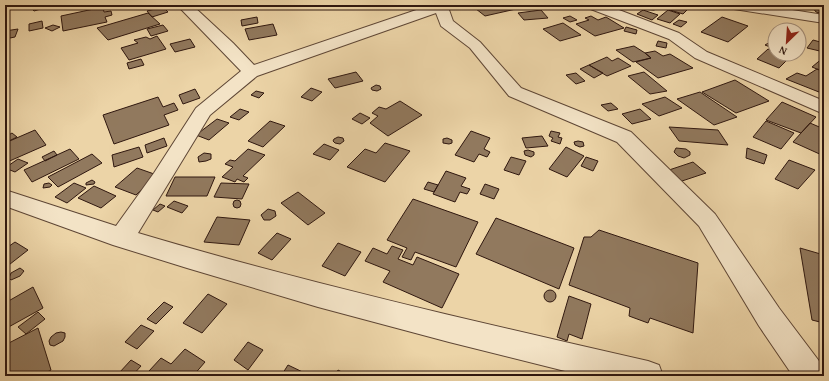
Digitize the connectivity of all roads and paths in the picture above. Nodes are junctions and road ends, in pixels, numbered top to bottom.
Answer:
1 (184, 5) edge
2 (593, 5) edge
3 (734, 5) edge
4 (441, 6) edge
5 (824, 19) edge
6 (251, 72) junction
7 (824, 108) edge
8 (5, 198) edge
9 (122, 238) junction
10 (648, 376) edge
11 (811, 376) edge

1 - 6 street
2 - 7 street
3 - 5 street
4 - 6 street
4 - 11 street
6 - 9 street
8 - 9 street
9 - 10 street

